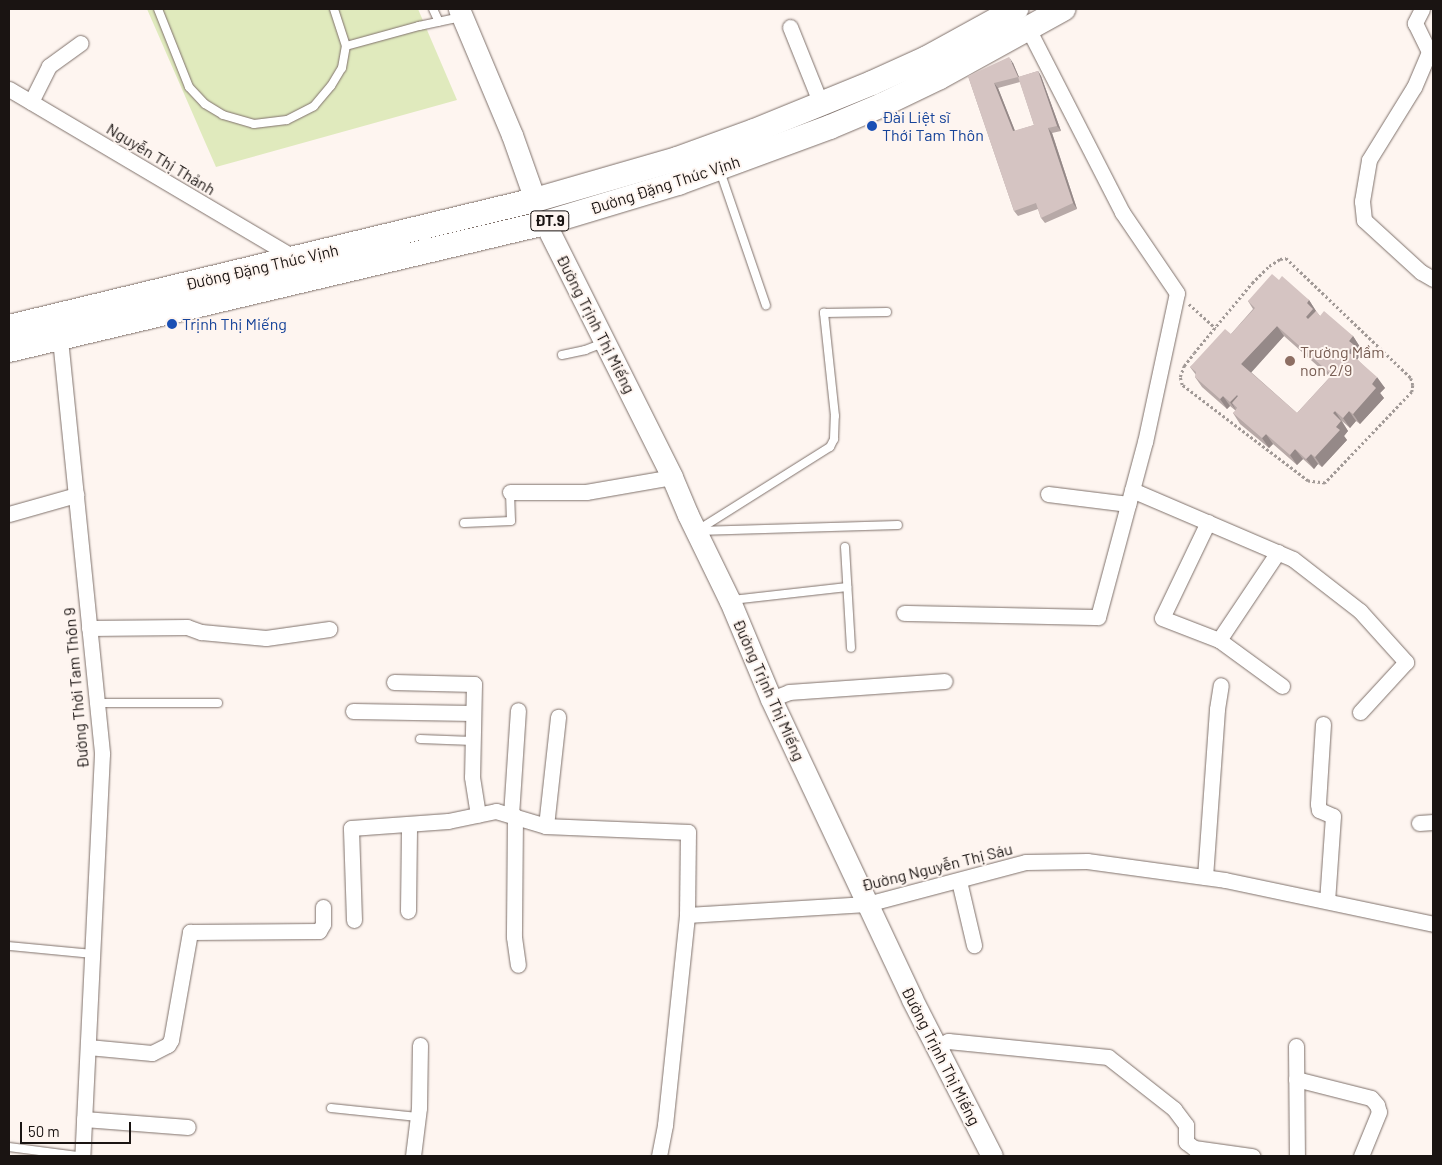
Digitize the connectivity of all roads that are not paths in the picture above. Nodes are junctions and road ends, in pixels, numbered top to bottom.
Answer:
1 (158, 9) edge
2 (334, 9) edge
3 (433, 9) edge
4 (1063, 9) edge
5 (1422, 9) edge
6 (461, 13) edge
7 (1022, 18) edge
8 (439, 22) junction
9 (790, 27) dead end
10 (80, 43) dead end
11 (346, 46) junction
12 (9, 89) edge
13 (30, 102) junction
14 (821, 104) junction
15 (719, 170) junction
16 (535, 200) junction
17 (545, 223) junction
18 (296, 259) junction
19 (1433, 278) edge
20 (766, 305) dead end
21 (887, 312) dead end
22 (9, 327) edge
23 (60, 338) junction
24 (605, 342) junction
25 (9, 350) edge
26 (562, 355) dead end
27 (672, 477) junction
28 (510, 492) joint
29 (1048, 494) dead end
30 (76, 495) junction
31 (1130, 497) junction
32 (9, 514) edge
33 (1208, 522) junction
34 (464, 523) dead end
35 (898, 525) dead end
36 (696, 531) junction
37 (845, 547) dead end
38 (1278, 552) junction
39 (847, 587) junction
40 (730, 600) junction
41 (904, 613) dead end
42 (89, 628) junction
43 (329, 629) dead end
44 (1219, 640) junction
45 (850, 648) dead end
46 (945, 681) dead end
47 (394, 682) dead end
48 (1221, 685) dead end
49 (1282, 686) dead end
50 (771, 698) junction
51 (97, 703) junction
52 (218, 703) dead end
53 (518, 710) dead end
54 (353, 711) dead end
55 (1360, 712) dead end
56 (473, 713) junction
57 (558, 717) dead end
58 (1323, 724) dead end
59 (420, 739) dead end
60 (472, 740) junction
61 (478, 815) junction
62 (513, 815) junction
63 (409, 825) junction
64 (546, 826) junction
65 (1205, 877) junction
66 (958, 881) junction
67 (1327, 901) junction
68 (867, 904) junction
69 (323, 907) dead end
70 (408, 911) dead end
71 (688, 915) junction
72 (354, 920) dead end
73 (1433, 924) edge
74 (974, 945) dead end
75 (9, 946) edge
76 (92, 954) junction
77 (518, 965) dead end
78 (420, 1045) dead end
79 (1296, 1046) dead end
80 (88, 1047) junction
81 (935, 1048) junction
82 (1296, 1079) junction
83 (331, 1108) dead end
84 (418, 1117) junction
85 (84, 1118) junction
86 (188, 1127) dead end
87 (9, 1147) edge
88 (77, 1156) edge
89 (82, 1156) edge
90 (413, 1156) edge
91 (659, 1156) edge
92 (992, 1156) edge
93 (1252, 1156) edge
94 (1297, 1156) edge
95 (1362, 1156) edge

1 - 11 lane
2 - 11 lane
3 - 8 lane
4 - 7 main road, Đường Đặng Thúc Vịnh / ĐT.9
5 - 19 street
6 - 8 lane
6 - 16 main road
7 - 14 main road, Đường Đặng Thúc Vịnh / ĐT.9
7 - 15 main road, Đường Đặng Thúc Vịnh / ĐT.9
7 - 31 street
8 - 11 lane
9 - 14 street
10 - 13 street
12 - 13 street, Nguyễn Thị Thảnh
13 - 18 street, Nguyễn Thị Thảnh
14 - 16 main road, Đường Đặng Thúc Vịnh / ĐT.9
15 - 17 main road, Đường Đặng Thúc Vịnh / ĐT.9
15 - 20 lane
16 - 17 main road
16 - 18 main road, Đường Đặng Thúc Vịnh / ĐT.9
17 - 23 main road, Đường Đặng Thúc Vịnh / ĐT.9
17 - 24 main road, Đường Trịnh Thị Miếng
18 - 22 main road, Đường Đặng Thúc Vịnh / ĐT.9
21 - 36 lane
23 - 25 main road, Đường Đặng Thúc Vịnh / ĐT.9
23 - 30 street, Đường Thời Tam Thôn 9
24 - 26 lane
24 - 27 main road, Đường Trịnh Thị Miếng
27 - 28 street
27 - 36 main road, Đường Trịnh Thị Miếng
28 - 34 lane
29 - 31 street
30 - 32 street
30 - 42 street, Đường Thời Tam Thôn 9
31 - 33 street
31 - 41 street
33 - 38 street
33 - 44 street
35 - 36 lane
36 - 40 main road, Đường Trịnh Thị Miếng
37 - 39 lane
38 - 44 street
38 - 55 street
39 - 40 lane
39 - 45 lane
40 - 50 main road, Đường Trịnh Thị Miếng
42 - 43 street
42 - 51 street, Đường Thời Tam Thôn 9
44 - 49 street
46 - 50 street
47 - 56 street
48 - 65 street
50 - 68 main road, Đường Trịnh Thị Miếng
51 - 52 lane
51 - 76 street, Đường Thời Tam Thôn 9
53 - 62 street
54 - 56 street
56 - 60 street
57 - 64 street
58 - 67 street
59 - 60 lane
60 - 61 street
61 - 62 street
61 - 63 street
62 - 64 street
62 - 77 street
63 - 70 street
63 - 72 street
64 - 71 street
65 - 66 street, Đường Nguyễn Thị Sáu
65 - 67 street, Đường Nguyễn Thị Sáu
66 - 68 street, Đường Nguyễn Thị Sáu
66 - 74 street
67 - 73 street, Đường Nguyễn Thị Sáu
68 - 71 street, Đường Nguyễn Thị Sáu
68 - 81 main road, Đường Trịnh Thị Miếng
69 - 80 street
71 - 91 street
75 - 76 lane
76 - 80 street, Đường Thời Tam Thôn 9
78 - 84 street
79 - 82 street
80 - 85 street, Đường Thời Tam Thôn 9
81 - 92 main road, Đường Trịnh Thị Miếng
81 - 93 street
82 - 94 street
82 - 95 street
83 - 84 lane
84 - 90 street
85 - 86 street
85 - 89 street, Đường Thời Tam Thôn 9
87 - 88 lane

